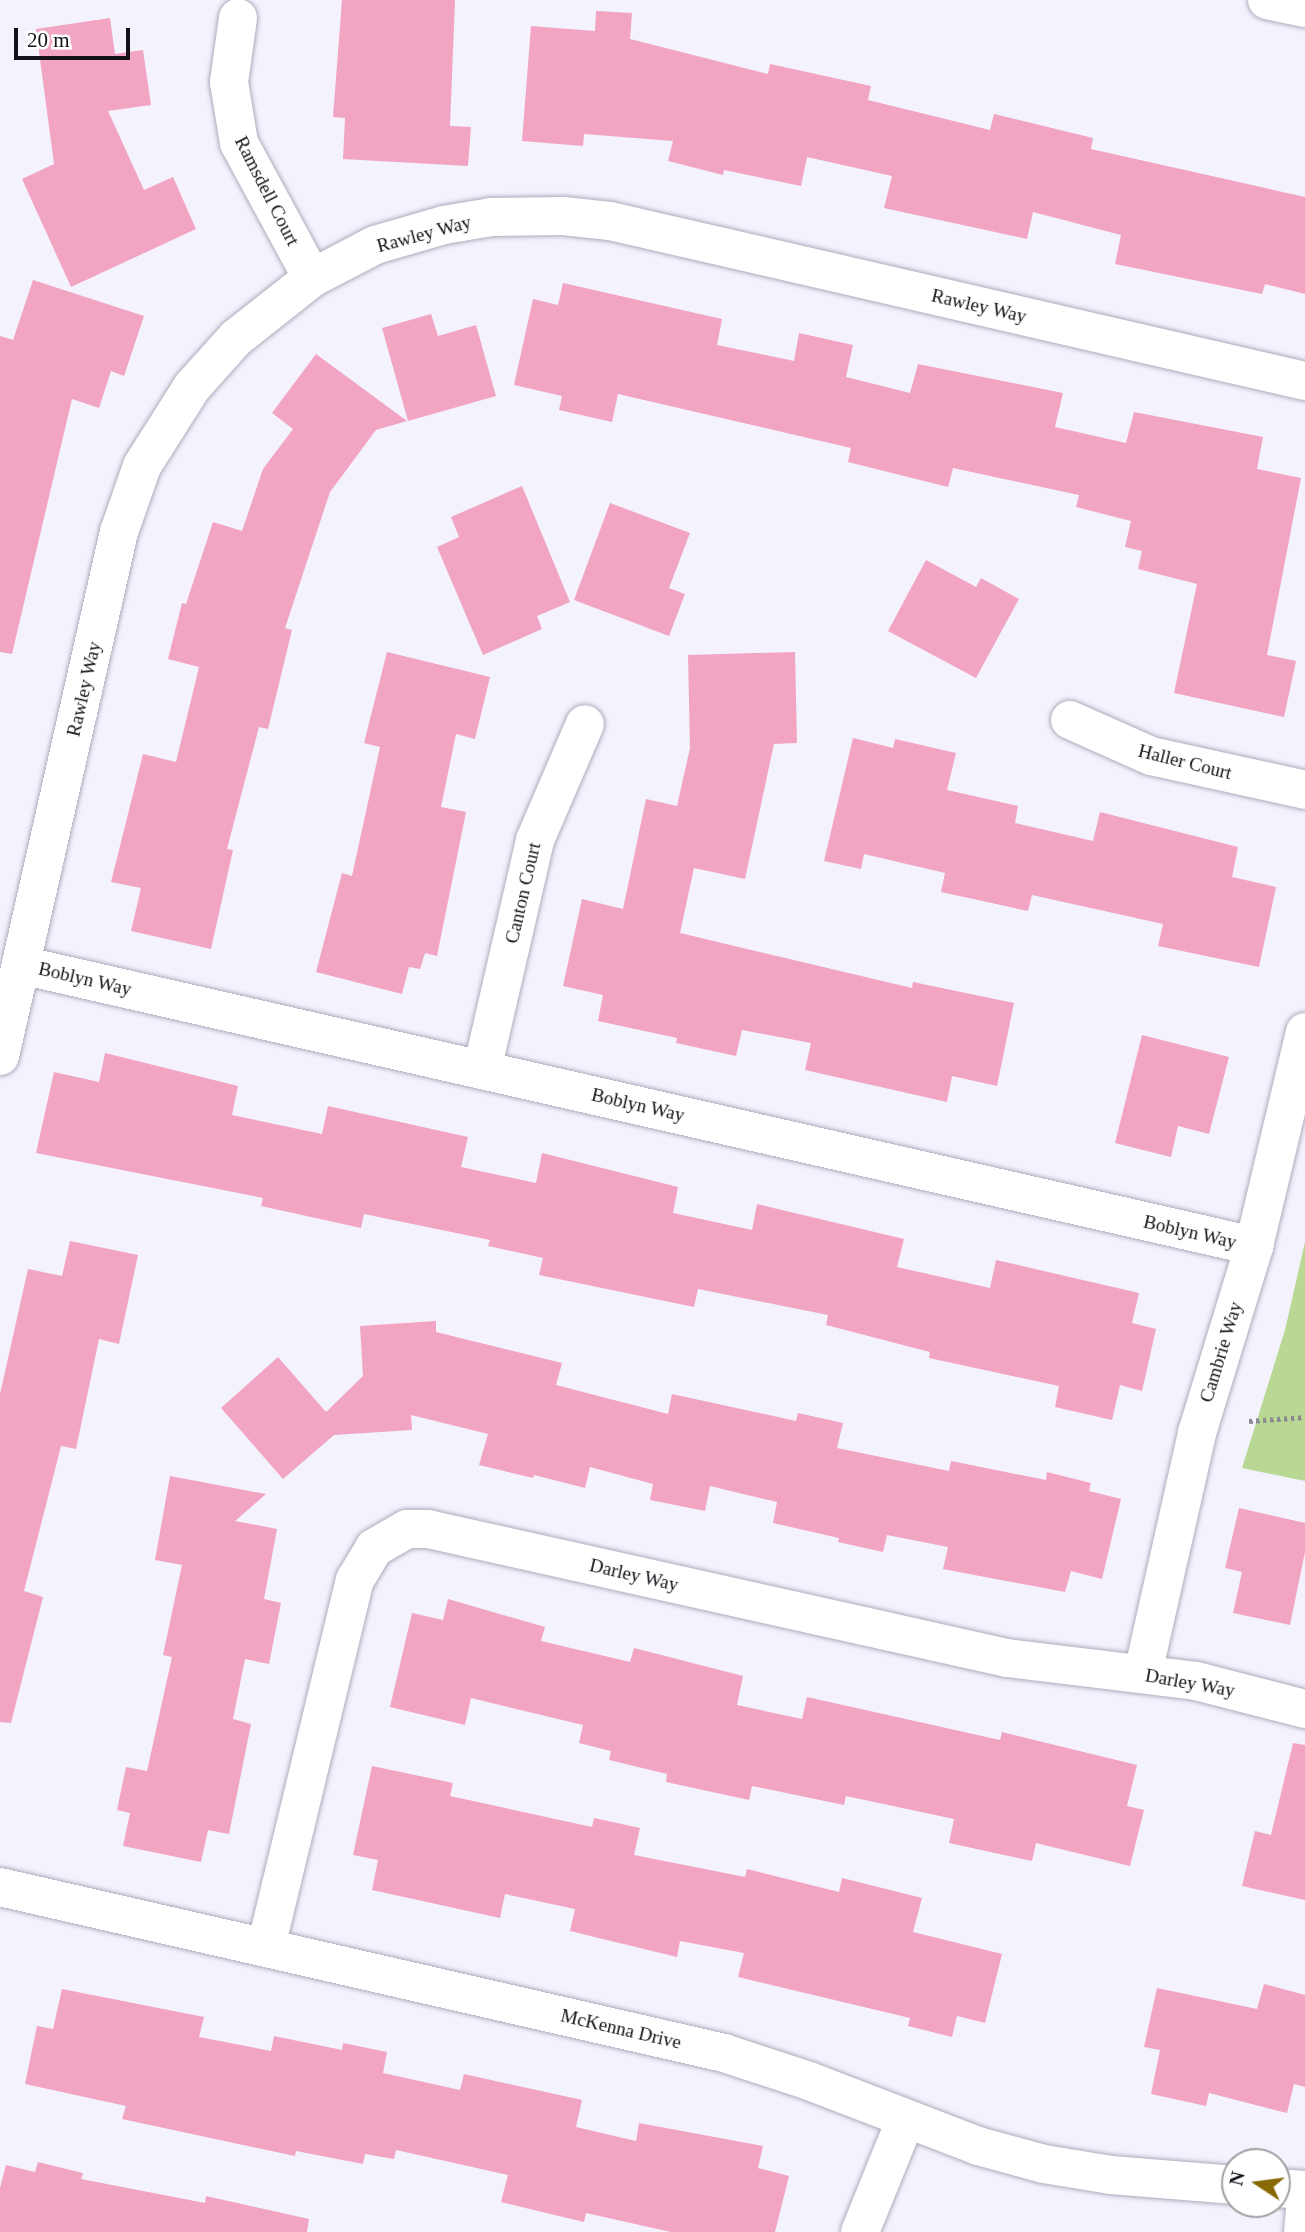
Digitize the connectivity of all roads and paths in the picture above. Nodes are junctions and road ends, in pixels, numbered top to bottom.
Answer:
1 (1267, 0) edge
2 (1305, 8) edge
3 (238, 18) dead end
4 (312, 278) junction
5 (1305, 382) edge
6 (1070, 720) dead end
7 (585, 724) dead end
8 (1305, 790) edge
9 (22, 965) junction
10 (1305, 1032) edge
11 (0, 1056) edge
12 (482, 1070) junction
13 (1254, 1247) junction
14 (1305, 1417) edge
15 (1250, 1421) dead end
16 (1143, 1674) junction
17 (1305, 1709) edge
18 (0, 1887) edge
19 (266, 1947) junction
20 (905, 2121) junction
21 (1221, 2184) edge
22 (1305, 2211) edge
23 (860, 2232) edge
24 (1303, 2232) edge

1 - 2 street
3 - 4 street, Ramsdell Court
4 - 5 street, Rawley Way
4 - 9 street, Rawley Way
6 - 8 street, Haller Court
7 - 12 street, Canton Court
9 - 11 street, Rawley Way
9 - 12 street, Boblyn Way
10 - 13 street, Cambrie Way
12 - 13 street, Boblyn Way
13 - 16 street, Cambrie Way
14 - 15 path
16 - 17 street, Darley Way
16 - 19 street, Darley Way
18 - 19 street, McKenna Drive
19 - 20 street, McKenna Drive
20 - 21 street, McKenna Drive
20 - 23 street
22 - 24 street

